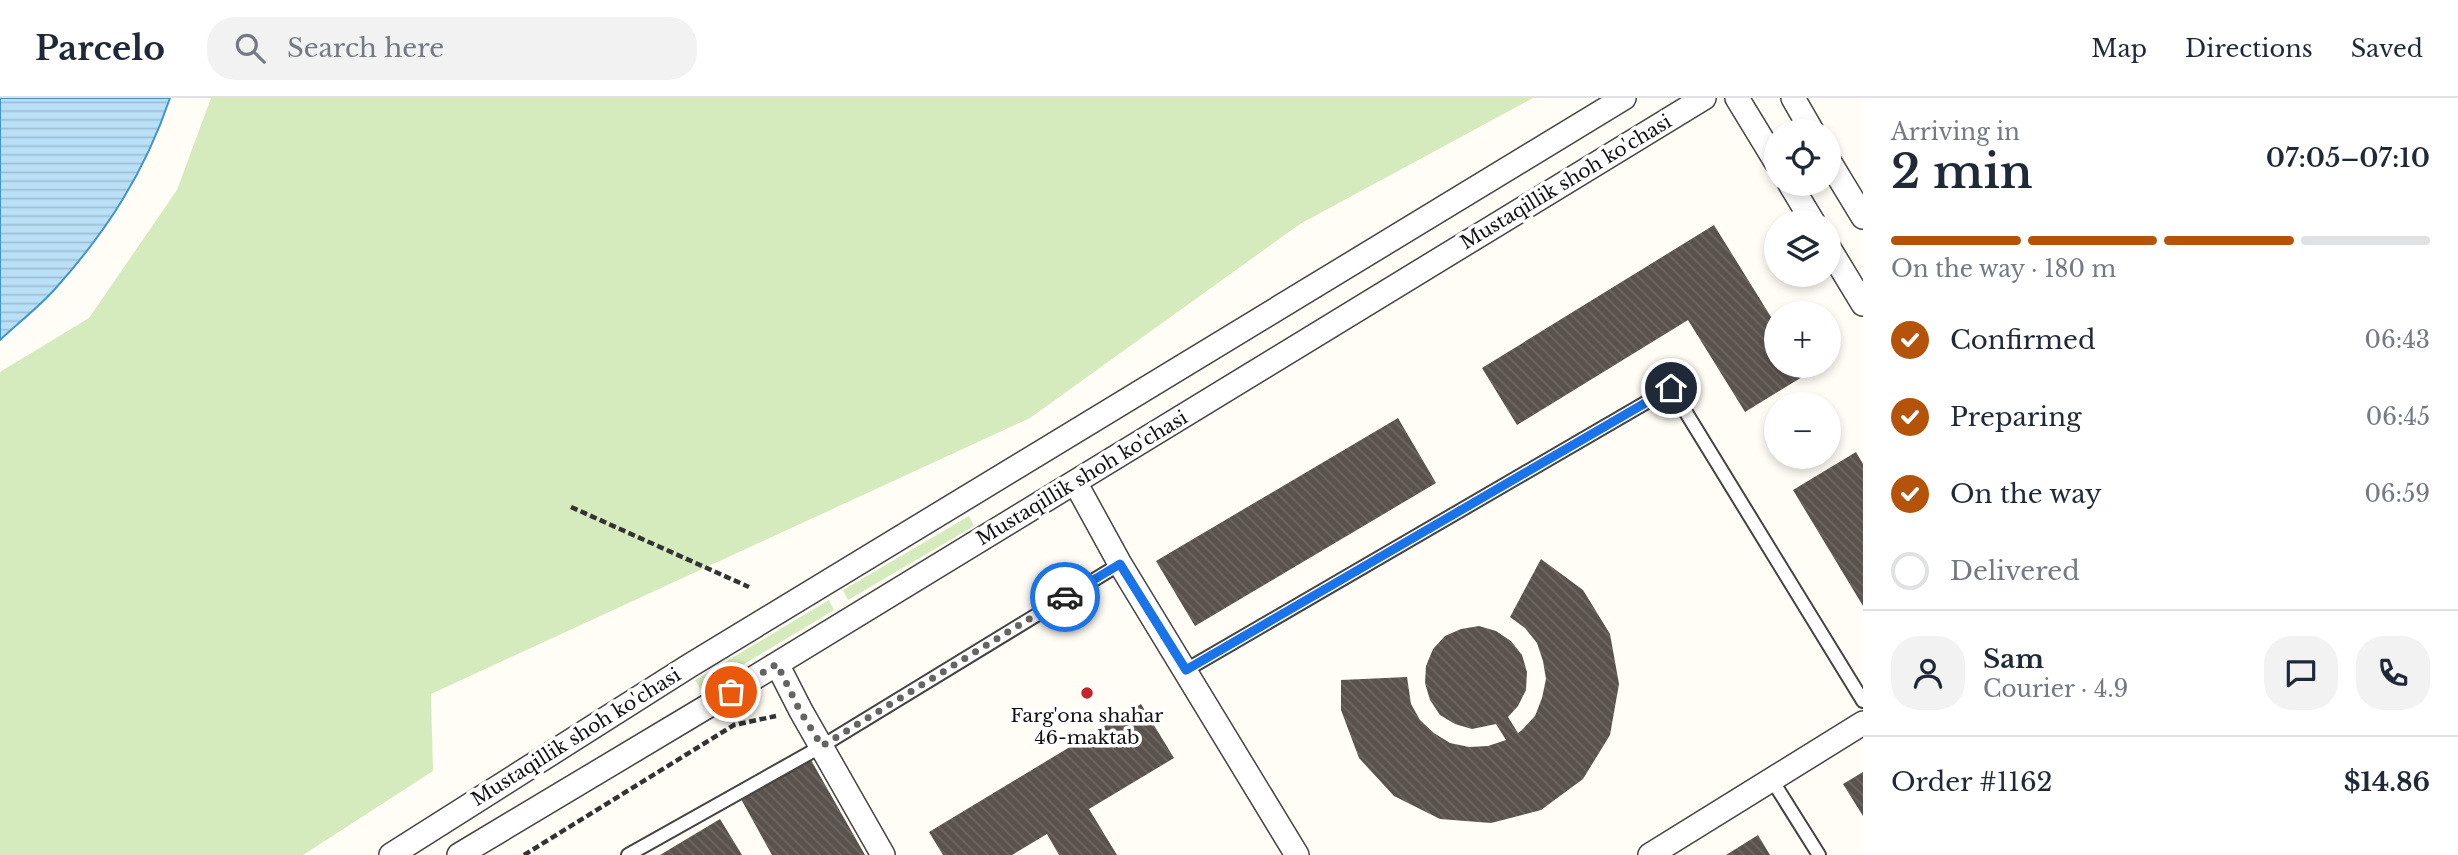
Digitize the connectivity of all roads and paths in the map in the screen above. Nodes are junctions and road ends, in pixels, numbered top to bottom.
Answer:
1 (1624, 98) edge
2 (1704, 98) edge
3 (1737, 98) edge
4 (1793, 98) edge
5 (1805, 119) edge
6 (1764, 142) edge
7 (1841, 180) edge
8 (1863, 217) edge
9 (1841, 268) edge
10 (1863, 304) edge
11 (1075, 482) junction
12 (571, 507) dead end
13 (1120, 564) junction
14 (749, 587) dead end
15 (777, 664) junction
16 (1186, 670) junction
17 (1863, 701) edge
18 (800, 711) junction
19 (1863, 723) edge
20 (822, 746) junction
21 (1772, 780) junction
22 (391, 855) edge
23 (459, 855) edge
24 (524, 855) edge
25 (628, 855) edge
26 (884, 855) edge
27 (1297, 855) edge
28 (1650, 855) edge
29 (1819, 855) edge

1 - 22 street, Mustaqillik shoh ko'chasi
2 - 11 street, Mustaqillik shoh ko'chasi
3 - 6 street
4 - 5 street
7 - 8 street
9 - 10 street
11 - 13 street
11 - 15 street, Mustaqillik shoh ko'chasi
12 - 14 path
13 - 16 street
13 - 20 lane
15 - 18 street
15 - 23 street, Mustaqillik shoh ko'chasi
16 - 17 lane
16 - 27 street
18 - 20 street
18 - 24 path
19 - 21 street
20 - 25 lane
20 - 26 street
21 - 28 street
21 - 29 lane

